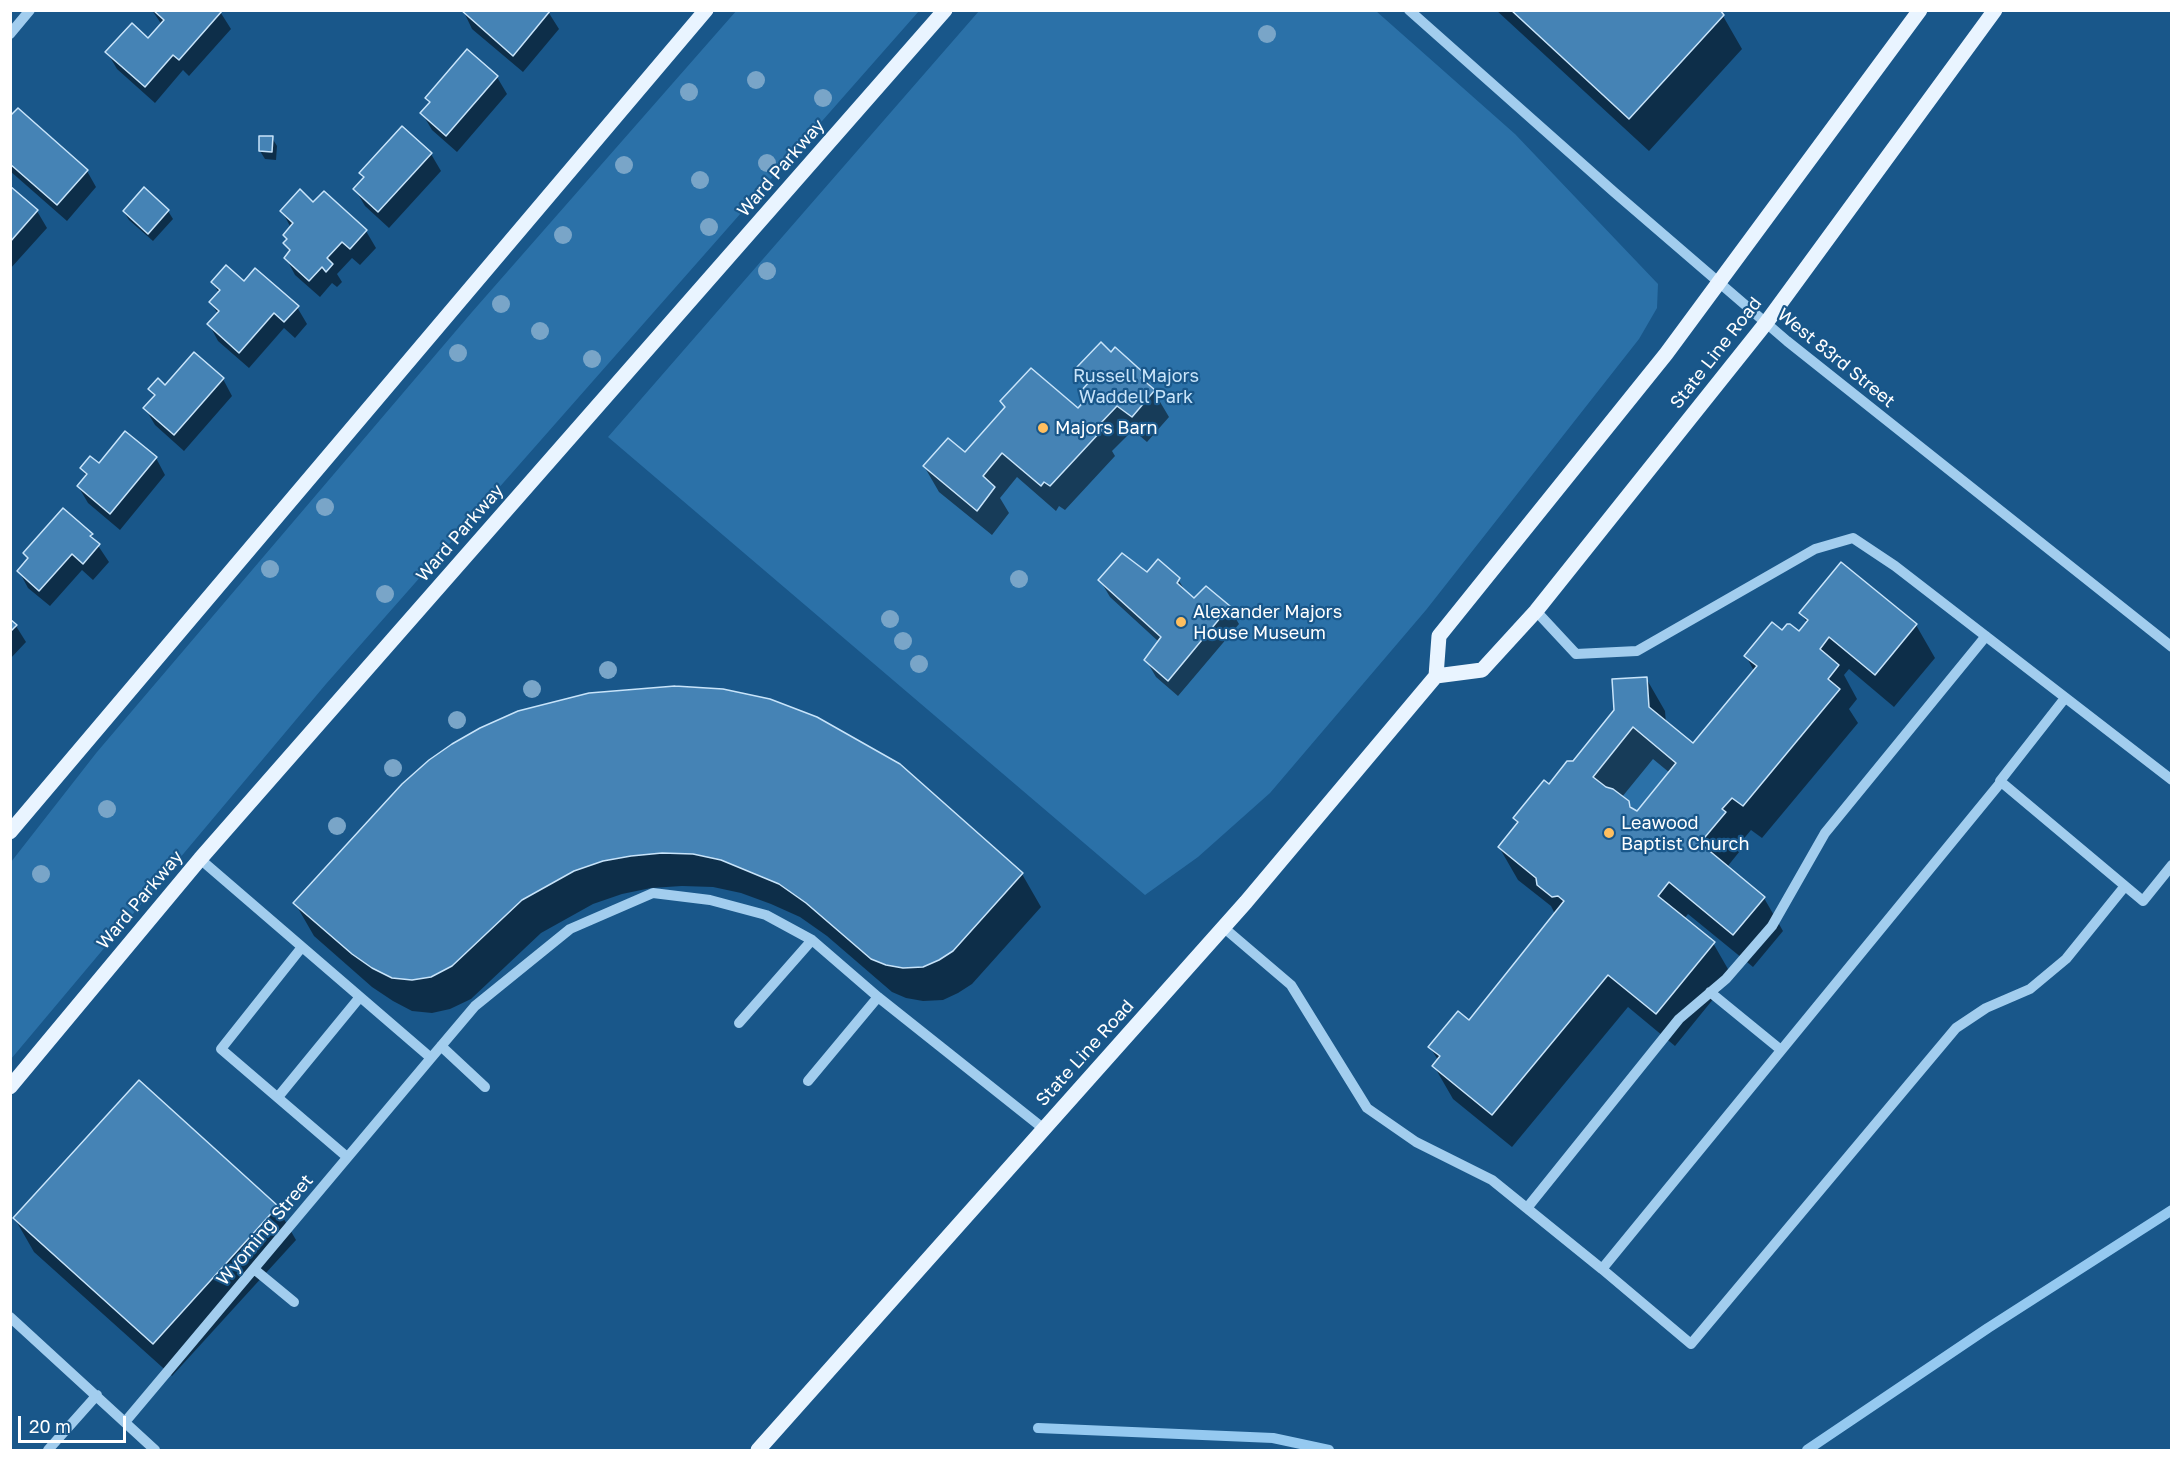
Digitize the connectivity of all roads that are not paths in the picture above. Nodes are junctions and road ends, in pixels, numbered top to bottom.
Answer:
1 (30, 10) edge
2 (706, 10) edge
3 (945, 10) edge
4 (1409, 10) edge
5 (1920, 10) edge
6 (1995, 10) edge
7 (10, 34) edge
8 (1720, 283) junction
9 (1766, 323) junction
10 (1536, 611) junction
11 (1986, 636) junction
12 (2172, 646) edge
13 (1436, 676) junction
14 (2065, 698) junction
15 (2172, 780) edge
16 (2001, 782) junction
17 (10, 832) edge
18 (200, 859) junction
19 (2172, 865) edge
20 (2125, 886) junction
21 (1223, 927) junction
22 (812, 940) junction
23 (302, 948) junction
24 (1710, 992) junction
25 (360, 997) junction
26 (878, 997) junction
27 (739, 1023) dead end
28 (441, 1046) junction
29 (1781, 1050) junction
30 (431, 1058) junction
31 (808, 1081) dead end
32 (10, 1087) edge
33 (485, 1087) dead end
34 (278, 1097) junction
35 (1044, 1129) junction
36 (347, 1157) junction
37 (1527, 1208) junction
38 (254, 1269) junction
39 (1602, 1269) junction
40 (294, 1302) dead end
41 (10, 1317) edge
42 (97, 1395) junction
43 (125, 1422) junction
44 (48, 1450) edge
45 (155, 1450) edge
46 (758, 1450) edge

1 - 7 street
2 - 17 main road
3 - 18 main road, Ward Parkway
4 - 8 street, West 83rd Street
5 - 8 main road
6 - 9 main road, State Line Road
8 - 9 street, West 83rd Street
8 - 13 main road
9 - 10 main road, State Line Road
9 - 12 street, West 83rd Street
10 - 11 street
10 - 13 main road, State Line Road
11 - 14 street
11 - 24 street
13 - 21 main road, State Line Road
14 - 15 street
14 - 16 street
16 - 20 street
16 - 29 street
18 - 23 street
18 - 32 main road, Ward Parkway
19 - 20 street
20 - 39 street
21 - 35 main road, State Line Road
21 - 37 street
22 - 26 street, Wyoming Street
22 - 27 street
22 - 28 street, Wyoming Street
23 - 25 street
23 - 34 street
24 - 29 street
24 - 37 street
25 - 30 street
25 - 34 street
26 - 31 street
26 - 35 street, Wyoming Street
28 - 30 street, Wyoming Street
28 - 33 street
29 - 39 street
30 - 36 street, Wyoming Street
34 - 36 street
35 - 46 main road, State Line Road
36 - 38 street, Wyoming Street
37 - 39 street
38 - 40 street
38 - 43 street, Wyoming Street
41 - 42 street
42 - 43 street
42 - 44 street
43 - 45 street

